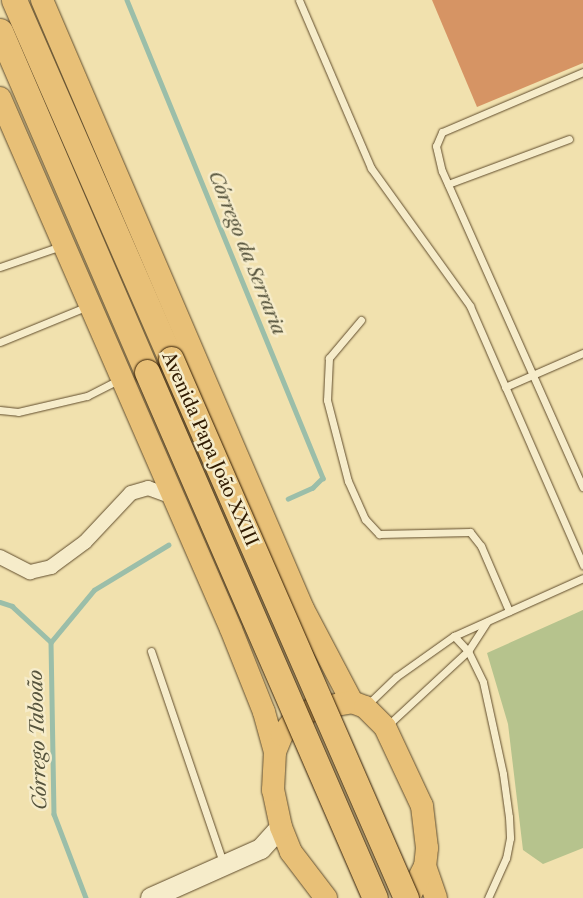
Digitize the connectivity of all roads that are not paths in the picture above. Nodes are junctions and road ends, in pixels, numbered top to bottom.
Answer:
1 (14, 0) edge
2 (42, 0) edge
3 (299, 0) edge
4 (0, 31) edge
5 (583, 72) edge
6 (0, 98) edge
7 (569, 140) dead end
8 (448, 184) junction
9 (64, 245) junction
10 (0, 267) edge
11 (91, 305) junction
12 (361, 320) dead end
13 (0, 342) edge
14 (583, 353) edge
15 (534, 374) junction
16 (135, 375) junction
17 (505, 387) junction
18 (0, 410) edge
19 (583, 487) edge
20 (175, 498) junction
21 (6, 561) edge
22 (583, 564) edge
23 (583, 578) edge
24 (509, 611) junction
25 (488, 622) junction
26 (454, 636) junction
27 (151, 651) dead end
28 (468, 651) junction
29 (358, 705) junction
30 (385, 727) junction
31 (275, 752) junction
32 (281, 827) junction
33 (261, 849) junction
34 (291, 852) junction
35 (224, 865) junction
36 (425, 866) junction
37 (150, 898) edge
38 (326, 898) edge
39 (375, 898) edge
40 (407, 898) edge
41 (436, 898) edge
42 (488, 898) edge

1 - 40 highway, Avenida Papa João XXIII, bridge
2 - 29 main road, Avenida Papa João XXIII
3 - 17 lane
4 - 16 highway, Avenida Papa João XXIII
5 - 8 lane
6 - 9 main road, Avenida Papa João XXIII
7 - 8 lane
8 - 15 lane
9 - 10 lane
9 - 11 main road, Avenida Papa João XXIII
11 - 13 lane
11 - 16 main road, Avenida Papa João XXIII
12 - 24 lane
14 - 15 lane
15 - 17 lane
15 - 19 lane
16 - 18 lane
16 - 20 main road, Avenida Papa João XXIII
16 - 39 highway, Avenida Papa João XXIII, bridge
17 - 22 lane
20 - 21 street
20 - 31 main road, Avenida Papa João XXIII
23 - 24 lane
24 - 25 lane
25 - 26 lane
25 - 28 lane
26 - 28 lane
26 - 29 lane
27 - 35 lane
28 - 30 lane
28 - 42 lane
29 - 30 main road, Avenida Papa João XXIII
29 - 31 main road
30 - 36 main road
31 - 32 main road
32 - 33 street
32 - 34 main road
33 - 34 street
33 - 35 street
34 - 38 main road
35 - 37 street
36 - 40 main road
36 - 41 main road

